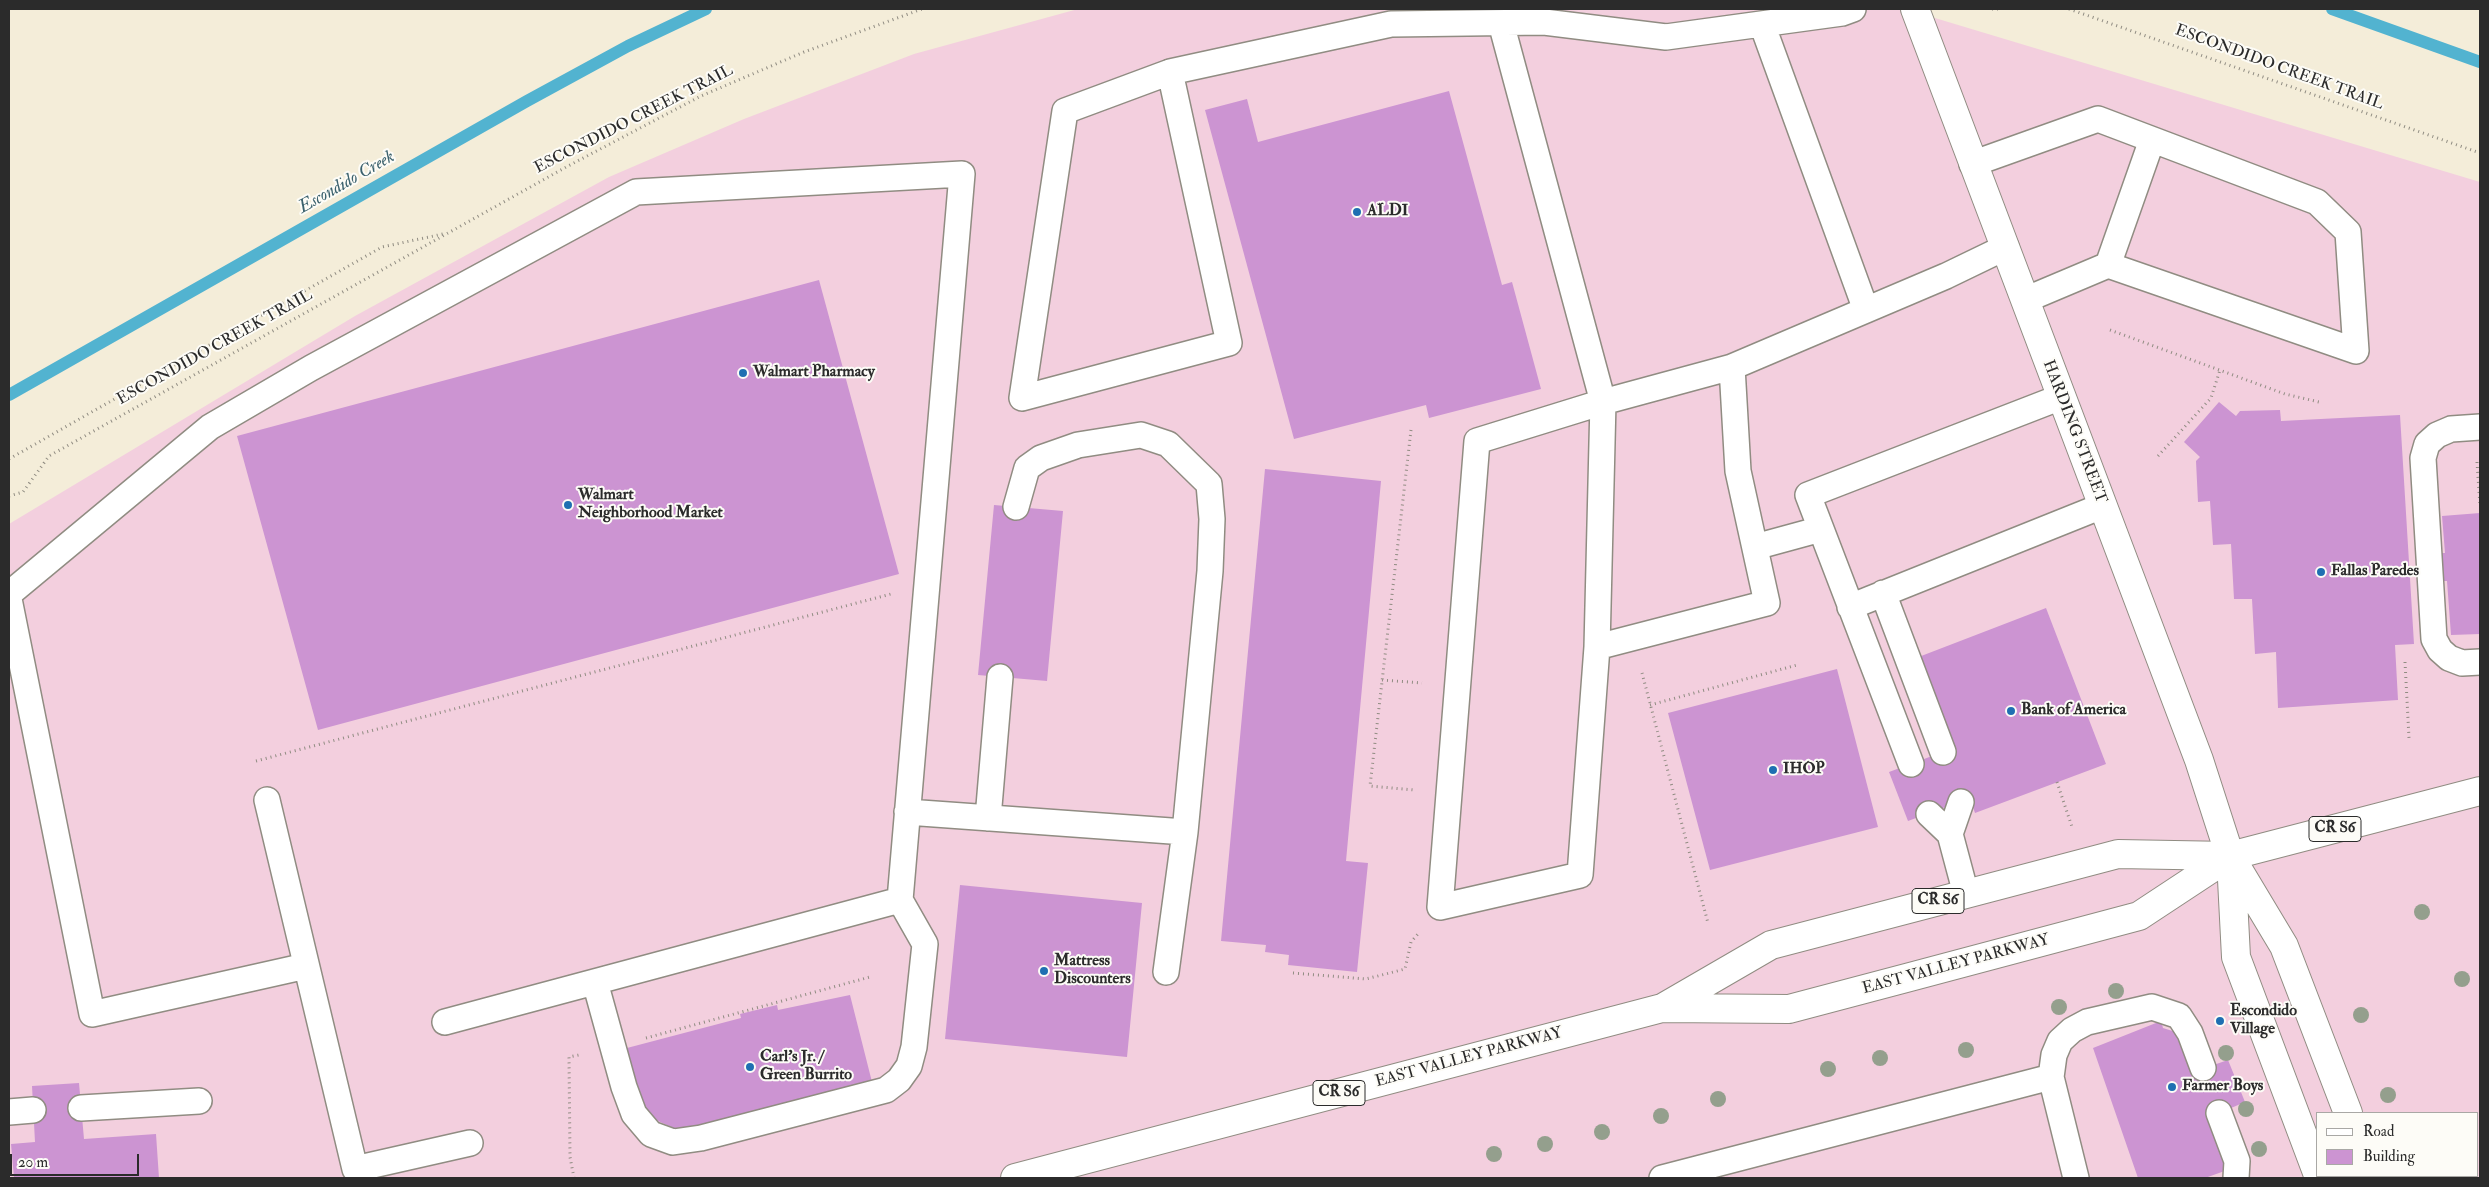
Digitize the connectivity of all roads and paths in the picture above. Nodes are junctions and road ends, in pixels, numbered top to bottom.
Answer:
1 (922, 9) edge
2 (1853, 9) edge
3 (1915, 9) edge
4 (1992, 9) edge
5 (2000, 9) edge
6 (2069, 9) edge
7 (1501, 23) junction
8 (1762, 24) junction
9 (1170, 72) junction
10 (2152, 140) junction
11 (2480, 153) edge
12 (1972, 164) junction
13 (446, 234) junction
14 (2006, 247) junction
15 (2108, 265) junction
16 (2025, 300) junction
17 (1866, 310) junction
18 (2110, 330) dead end
19 (1732, 367) junction
20 (2220, 370) junction
21 (2061, 397) junction
22 (1603, 402) junction
23 (2319, 402) dead end
24 (2478, 427) edge
25 (1411, 430) dead end
26 (2158, 456) dead end
27 (9, 459) edge
28 (9, 496) edge
29 (2102, 506) junction
30 (2480, 506) edge
31 (1016, 507) dead end
32 (1821, 529) junction
33 (1755, 547) junction
34 (928, 585) junction
35 (1883, 593) junction
36 (9, 594) edge
37 (9, 599) edge
38 (1850, 606) junction
39 (1632, 638) junction
40 (1597, 647) junction
41 (2404, 659) dead end
42 (2480, 662) edge
43 (1797, 665) dead end
44 (1000, 677) dead end
45 (1650, 704) junction
46 (2409, 738) dead end
47 (1943, 752) dead end
48 (256, 761) dead end
49 (1911, 764) dead end
50 (2057, 782) dead end
51 (2480, 791) edge
52 (1450, 793) junction
53 (267, 800) dead end
54 (1961, 802) dead end
55 (907, 812) junction
56 (1929, 814) dead end
57 (988, 818) junction
58 (2072, 827) dead end
59 (1186, 832) junction
60 (1950, 834) junction
61 (2230, 856) junction
62 (1966, 894) junction
63 (900, 900) junction
64 (1440, 907) junction
65 (1708, 924) dead end
66 (306, 966) junction
67 (1166, 972) dead end
68 (1293, 972) dead end
69 (870, 977) dead end
70 (595, 982) junction
71 (1662, 1008) junction
72 (445, 1022) dead end
73 (645, 1038) dead end
74 (584, 1053) dead end
75 (2203, 1068) dead end
76 (2051, 1078) junction
77 (198, 1102) dead end
78 (81, 1108) dead end
79 (33, 1110) dead end
80 (9, 1112) edge
81 (2348, 1112) edge
82 (2220, 1113) dead end
83 (470, 1143) dead end
84 (2316, 1171) edge
85 (574, 1178) edge
86 (1015, 1178) edge
87 (1662, 1178) edge
88 (2076, 1178) edge
89 (2236, 1178) edge

1 - 13 path, ESCONDIDO CREEK TRAIL
2 - 8 lane
3 - 12 main road, HARDING STREET
4 - 5 path
6 - 11 path, ESCONDIDO CREEK TRAIL
7 - 8 lane
7 - 9 lane
7 - 22 lane
8 - 17 lane
9 - 9 lane
10 - 12 lane
10 - 15 lane
10 - 15 lane
12 - 14 main road, HARDING STREET
13 - 27 path, ESCONDIDO CREEK TRAIL
13 - 28 path, ESCONDIDO CREEK TRAIL
14 - 16 main road, HARDING STREET
14 - 17 lane
15 - 16 lane
16 - 21 main road, HARDING STREET
17 - 19 lane
18 - 20 path
19 - 22 lane
19 - 33 lane
20 - 23 path
20 - 26 path
21 - 29 main road, HARDING STREET
21 - 32 lane
22 - 40 lane
22 - 52 lane
24 - 30 path
24 - 42 lane
25 - 52 path
29 - 35 lane
29 - 61 main road, HARDING STREET
31 - 59 lane
32 - 33 lane
32 - 38 lane
33 - 39 lane
34 - 36 lane
34 - 48 path
34 - 55 lane
35 - 38 lane
35 - 47 lane
37 - 66 lane
38 - 49 lane
39 - 40 lane
39 - 45 path
40 - 64 lane
41 - 46 path
43 - 45 path
44 - 57 lane
45 - 65 path
50 - 58 path
51 - 61 main road, EAST VALLEY PARKWAY / CR S6
52 - 64 lane
53 - 66 lane
54 - 60 lane
55 - 57 lane
55 - 63 lane
56 - 60 lane
57 - 59 lane
59 - 67 lane
60 - 62 lane
61 - 62 main road, EAST VALLEY PARKWAY / CR S6
61 - 71 main road, EAST VALLEY PARKWAY / CR S6
61 - 81 main road
61 - 84 main road
62 - 71 main road, EAST VALLEY PARKWAY / CR S6
63 - 70 lane
63 - 70 lane
64 - 68 path
66 - 83 lane
69 - 73 path
70 - 72 lane
71 - 86 main road, EAST VALLEY PARKWAY / CR S6
74 - 85 path
75 - 76 lane
76 - 87 lane
76 - 88 lane
77 - 78 lane
79 - 80 lane
82 - 89 lane

